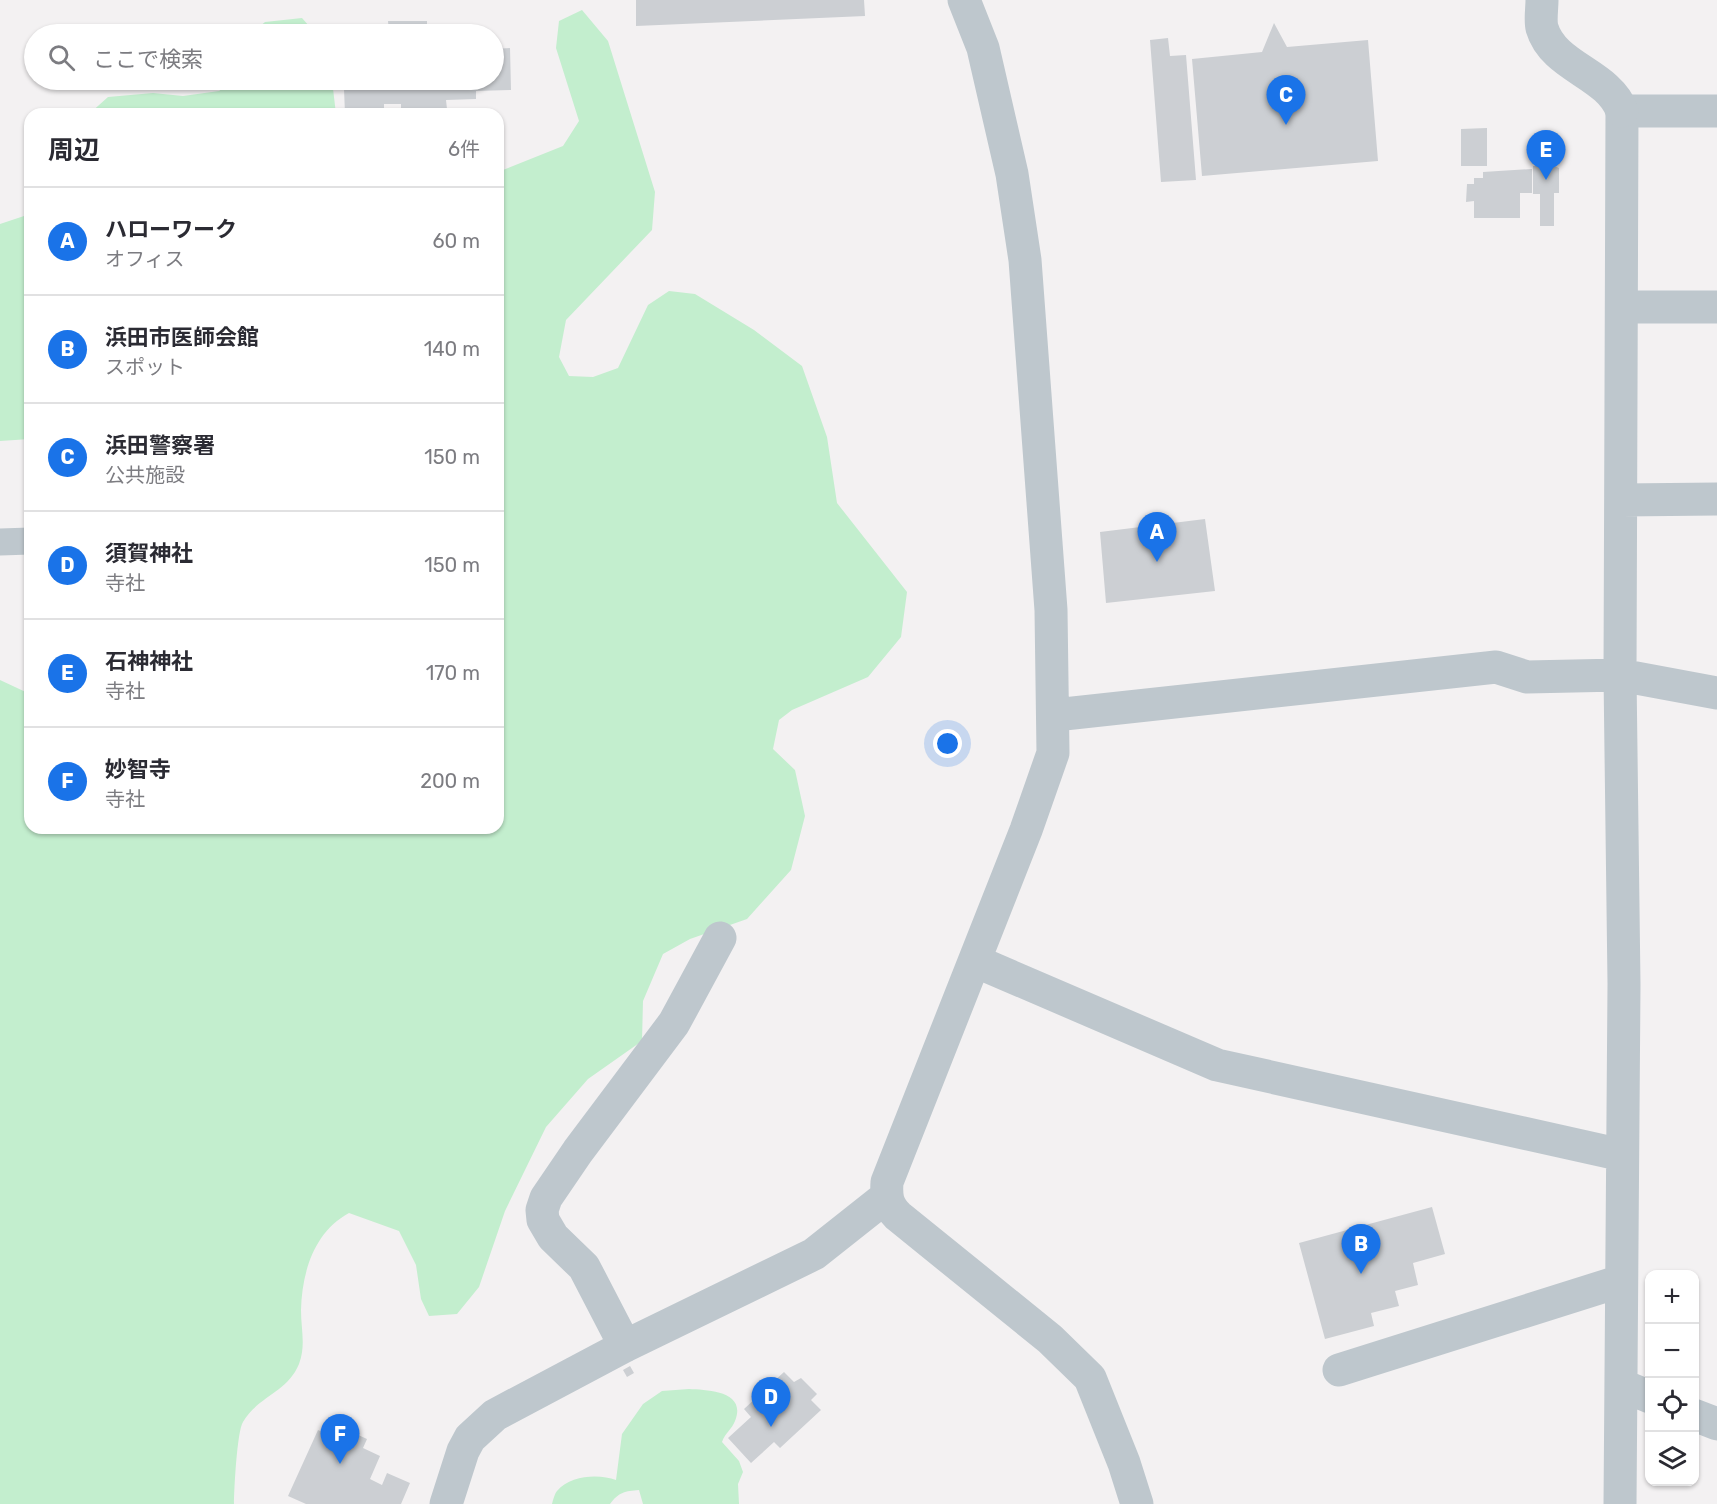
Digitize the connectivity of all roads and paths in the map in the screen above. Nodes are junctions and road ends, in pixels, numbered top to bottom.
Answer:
1 (964, 0) edge
2 (1542, 0) edge
3 (1622, 111) junction
4 (1717, 111) edge
5 (1622, 308) junction
6 (1717, 308) edge
7 (1717, 499) edge
8 (1622, 500) junction
9 (0, 542) edge
10 (24, 542) edge
11 (1620, 675) junction
12 (1717, 693) edge
13 (1054, 715) junction
14 (720, 938) dead end
15 (975, 961) junction
16 (1622, 1155) junction
17 (886, 1197) junction
18 (1622, 1281) junction
19 (625, 1346) junction
20 (1339, 1370) dead end
21 (1635, 1391) edge
22 (1699, 1417) edge
23 (1717, 1424) edge
24 (446, 1504) edge
25 (1137, 1504) edge
26 (1620, 1504) edge

1 - 13 street
2 - 3 street
3 - 4 street
3 - 5 street
5 - 6 street
5 - 8 street
7 - 8 street
8 - 11 street
9 - 10 street
11 - 12 street
11 - 13 street
11 - 16 street
13 - 15 street
14 - 19 street
15 - 16 street
15 - 17 street
16 - 18 street
17 - 19 street
17 - 25 street
18 - 20 street
18 - 21 street
19 - 24 street
21 - 26 street
22 - 23 street

